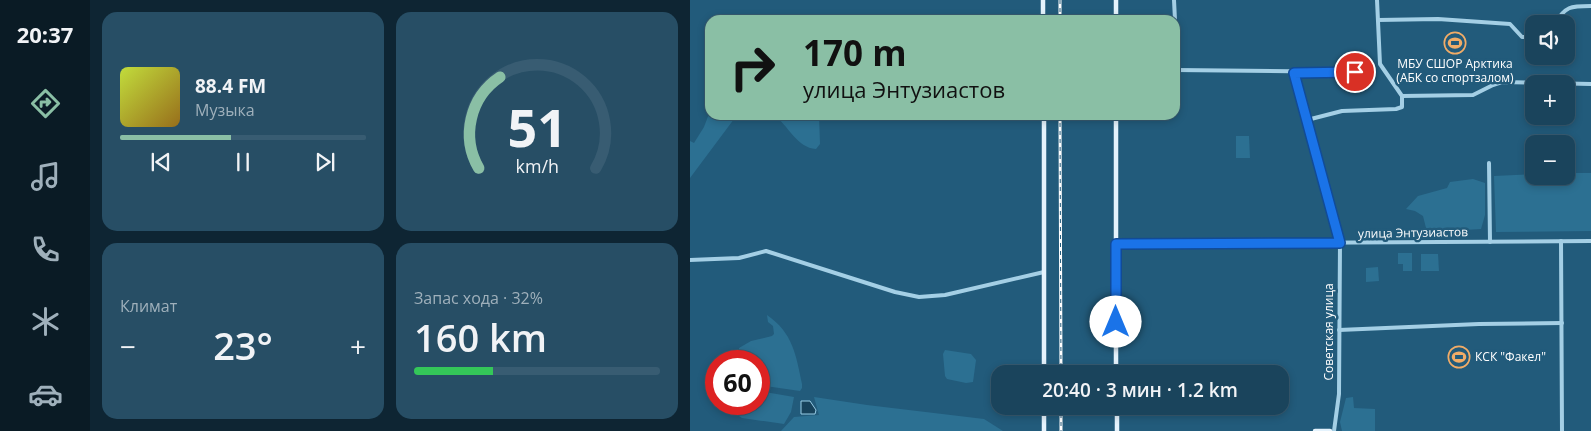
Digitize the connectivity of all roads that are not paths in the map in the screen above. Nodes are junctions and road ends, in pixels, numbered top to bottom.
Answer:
1 (1043, 0) edge
2 (1116, 0) edge
3 (1174, 0) edge
4 (1377, 0) edge
5 (1591, 6) edge
6 (1043, 15) edge
7 (1116, 15) edge
8 (1175, 15) edge
9 (1561, 15) edge
10 (1378, 20) junction
11 (1525, 37) edge
12 (1180, 70) edge
13 (1355, 72) dead end
14 (1294, 73) junction
15 (1591, 84) edge
16 (1402, 96) junction
17 (1044, 120) edge
18 (1116, 120) edge
19 (1307, 120) junction
20 (1490, 163) dead end
21 (1591, 241) edge
22 (1490, 242) junction
23 (1561, 242) junction
24 (1340, 243) junction
25 (1116, 244) junction
26 (690, 260) edge
27 (1044, 272) junction
28 (1562, 323) junction
29 (1339, 330) junction
30 (1044, 365) edge
31 (1116, 365) edge
32 (1044, 415) edge
33 (1116, 415) edge
34 (1335, 420) junction
35 (1044, 431) edge
36 (1117, 431) edge
37 (1315, 431) edge
38 (1324, 431) edge
39 (1330, 431) edge
40 (1334, 431) edge
41 (1562, 431) edge

1 - 6 main road
2 - 7 main road
3 - 8 street
4 - 10 street
5 - 9 street
10 - 11 street
10 - 16 street
12 - 14 street
13 - 14 street
14 - 19 street, Советская улица
15 - 16 street
16 - 19 street
17 - 27 main road
18 - 25 main road
19 - 24 street, Советская улица
20 - 22 street
21 - 23 street, улица Энтузиастов
22 - 23 street, улица Энтузиастов
22 - 24 street, улица Энтузиастов
23 - 28 street
24 - 25 street, улица Энтузиастов
24 - 29 street, Советская улица
25 - 31 main road
26 - 27 street
27 - 30 main road
28 - 29 street
28 - 41 street
29 - 34 street, Советская улица
32 - 35 main road
33 - 36 main road
34 - 38 street
34 - 40 street, Советская улица
37 - 38 main road
38 - 39 main road

